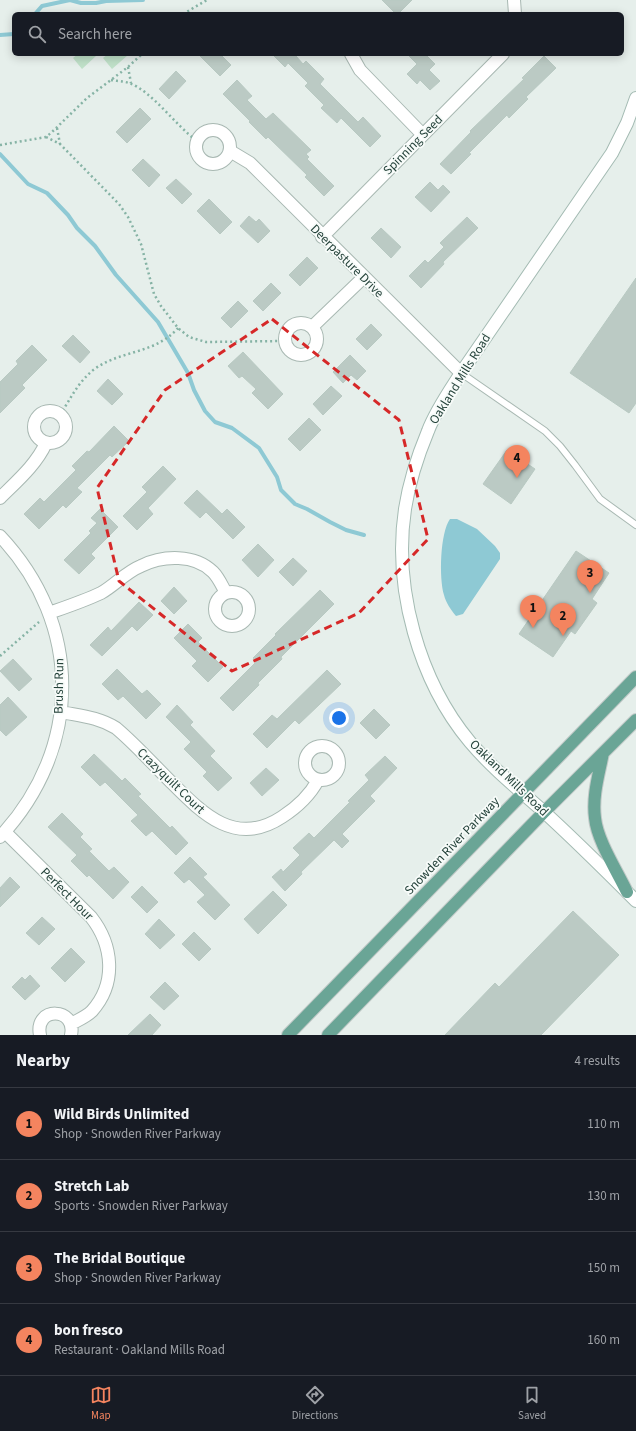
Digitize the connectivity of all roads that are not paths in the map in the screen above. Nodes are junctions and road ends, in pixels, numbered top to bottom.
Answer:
1 (514, 0) edge
2 (515, 12) edge
3 (352, 56) edge
4 (501, 56) edge
5 (636, 98) edge
6 (423, 135) junction
7 (230, 151) junction
8 (322, 237) junction
9 (364, 277) junction
10 (312, 327) junction
11 (461, 373) junction
12 (46, 443) junction
13 (0, 498) edge
14 (636, 525) edge
15 (0, 536) edge
16 (226, 593) dead end
17 (49, 613) junction
18 (636, 677) edge
19 (61, 712) junction
20 (636, 720) edge
21 (603, 753) junction
22 (318, 780) dead end
23 (523, 793) junction
24 (544, 812) junction
25 (2, 834) edge
26 (627, 892) junction
27 (636, 901) edge
28 (71, 1029) edge
29 (40, 1035) edge
30 (288, 1035) edge
31 (328, 1035) edge

1 - 2 street
3 - 6 street
4 - 6 street, Spinning Seed
5 - 11 street, Oakland Mills Road
6 - 8 street, Spinning Seed
7 - 7 street
7 - 8 street, Deerpasture Drive
8 - 9 street, Deerpasture Drive
9 - 10 street
9 - 11 street, Deerpasture Drive
10 - 10 street
11 - 14 lane
11 - 23 street, Oakland Mills Road
12 - 12 street
12 - 13 street
15 - 17 street, Brush Run
16 - 17 street
17 - 19 street, Brush Run
18 - 23 main road, Snowden River Parkway
19 - 22 street, Crazyquilt Court
19 - 25 street, Brush Run
20 - 21 main road
21 - 24 main road
21 - 26 main road
23 - 24 street, Oakland Mills Road
23 - 30 main road, Snowden River Parkway
24 - 26 street, Oakland Mills Road
24 - 31 main road
25 - 28 street, Perfect Hour
26 - 27 street, Oakland Mills Road
28 - 29 street, Perfect Hour

